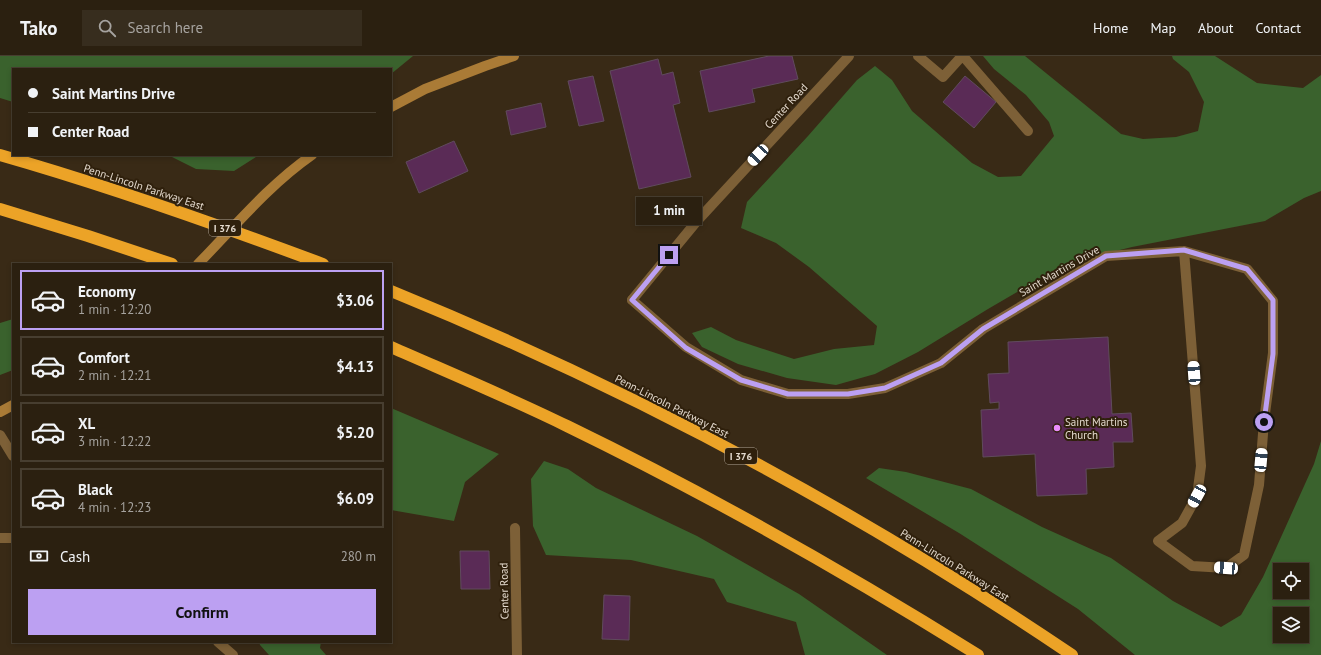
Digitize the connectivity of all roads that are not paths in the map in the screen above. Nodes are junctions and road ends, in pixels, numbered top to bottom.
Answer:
1 (514, 56) edge
2 (849, 56) edge
3 (918, 56) edge
4 (963, 56) edge
5 (392, 106) edge
6 (1028, 131) dead end
7 (0, 155) edge
8 (311, 156) edge
9 (0, 209) edge
10 (1184, 250) junction
11 (169, 263) edge
12 (199, 263) edge
13 (320, 263) edge
14 (392, 291) edge
15 (632, 300) joint
16 (392, 347) edge
17 (12, 406) edge
18 (0, 412) edge
19 (0, 435) edge
20 (12, 454) edge
21 (515, 528) dead end
22 (0, 538) edge
23 (12, 538) edge
24 (219, 643) edge
25 (233, 655) edge
26 (517, 655) edge
27 (978, 655) edge
28 (1072, 655) edge

1 - 5 main road
2 - 15 street, Center Road
3 - 4 street
4 - 6 street
7 - 13 highway, Penn-Lincoln Parkway East / I 376
8 - 12 main road
9 - 11 highway
10 - 10 street, Saint Martins Drive
10 - 15 street, Saint Martins Drive
14 - 28 highway, Penn-Lincoln Parkway East / I 376
16 - 27 highway
17 - 18 main road
19 - 20 street
21 - 26 street, Center Road
22 - 23 street
24 - 25 street

